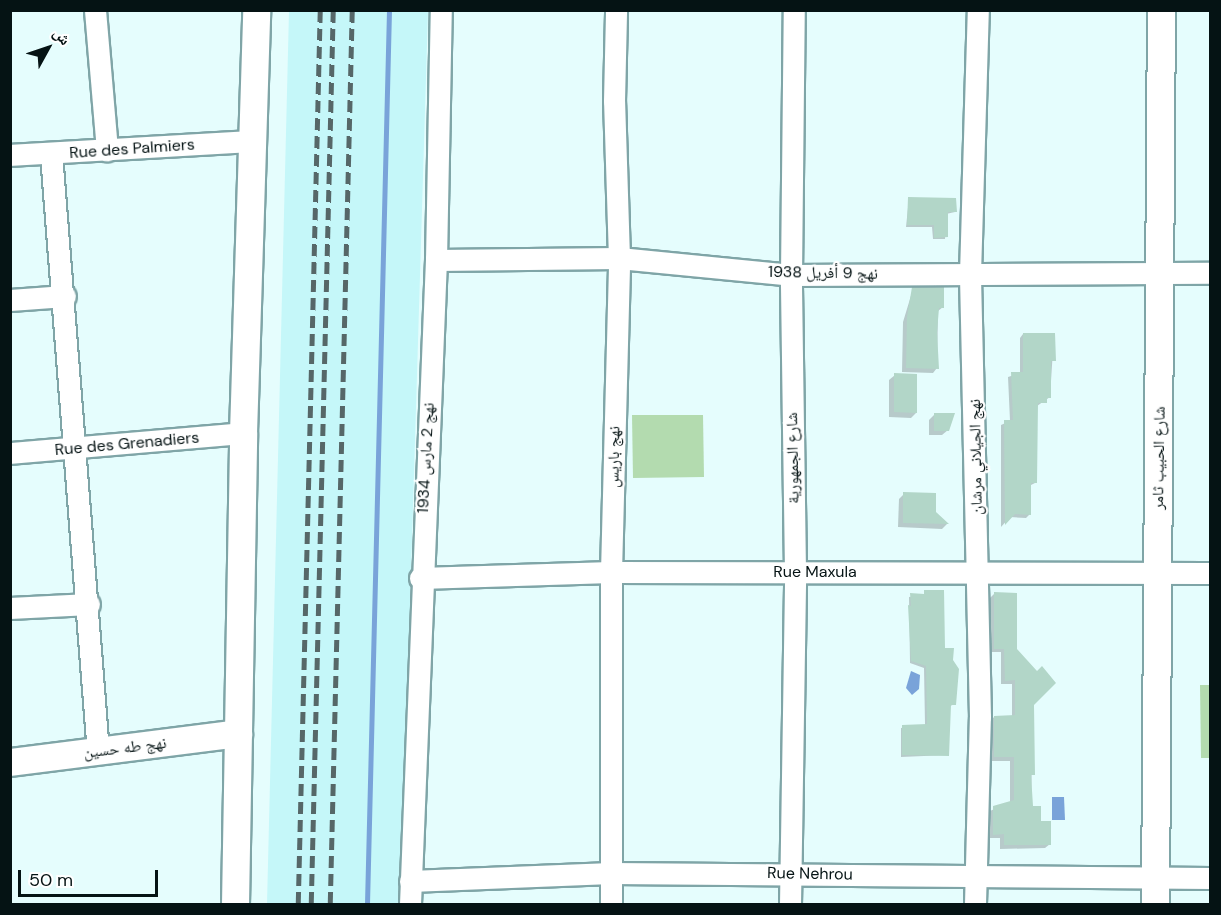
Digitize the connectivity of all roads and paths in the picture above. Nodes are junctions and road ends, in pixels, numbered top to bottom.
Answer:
1 (95, 10) edge
2 (256, 10) edge
3 (441, 10) edge
4 (616, 10) edge
5 (795, 10) edge
6 (978, 10) edge
7 (1161, 10) edge
8 (254, 141) junction
9 (107, 150) junction
10 (51, 154) junction
11 (10, 155) edge
12 (619, 258) junction
13 (436, 260) junction
14 (1161, 273) junction
15 (1210, 273) edge
16 (970, 274) junction
17 (791, 275) junction
18 (65, 296) junction
19 (10, 300) edge
20 (243, 433) junction
21 (76, 449) junction
22 (10, 453) edge
23 (611, 572) junction
24 (795, 572) junction
25 (978, 573) junction
26 (1158, 573) junction
27 (1210, 573) edge
28 (420, 578) junction
29 (89, 603) junction
30 (10, 608) edge
31 (238, 733) junction
32 (98, 752) junction
33 (10, 762) edge
34 (611, 873) junction
35 (790, 873) junction
36 (975, 876) junction
37 (1210, 878) edge
38 (410, 881) junction
39 (1155, 891) edge
40 (235, 904) edge
41 (410, 904) edge
42 (611, 904) edge
43 (790, 904) edge
44 (975, 904) edge

1 - 9 street
2 - 8 street
3 - 13 street, نهج 2 مارس 1934
4 - 12 street, نهج باريس
5 - 17 street, شارع الجمهورية
6 - 16 street, نهج الجيلاني مرشان
7 - 14 street, شارع الحبيب ثامر
8 - 9 street, Rue des Palmiers
8 - 20 street
9 - 10 street, Rue des Palmiers
10 - 11 street, Rue des Palmiers
10 - 18 street
12 - 13 street, نهج 9 أفريل 1938
12 - 17 street, نهج 9 أفريل 1938
12 - 23 street, نهج باريس
13 - 28 street, نهج 2 مارس 1934
14 - 15 street, نهج 9 أفريل 1938
14 - 16 street, نهج 9 أفريل 1938
14 - 26 street, شارع الحبيب ثامر
16 - 17 street, نهج 9 أفريل 1938
16 - 25 street, نهج الجيلاني مرشان
17 - 24 street, شارع الجمهورية
18 - 19 street
18 - 21 street
20 - 21 street, Rue des Grenadiers
20 - 31 street
21 - 22 street, Rue des Grenadiers
21 - 29 street
23 - 24 street, Rue Maxula
23 - 28 street, Rue Maxula
23 - 34 street, نهج باريس
24 - 25 street, Rue Maxula
24 - 35 street, شارع الجمهورية
25 - 26 street, Rue Maxula
25 - 36 street, نهج الجيلاني مرشان
26 - 27 street, Rue Maxula
26 - 39 street, شارع الحبيب ثامر
28 - 38 street, نهج 2 مارس 1934
29 - 30 street
29 - 32 street
31 - 32 street, نهج طه حسين
31 - 40 street
32 - 33 street, نهج طه حسين
34 - 35 street, Rue Nehrou
34 - 38 street, Rue Nehrou
34 - 42 street, نهج باريس
35 - 36 street, Rue Nehrou
35 - 43 street, شارع الجمهورية
36 - 39 street, Rue Nehrou
36 - 44 street, نهج الجيلاني مرشان
37 - 39 street, Rue Nehrou
38 - 41 street, نهج 2 مارس 1934

